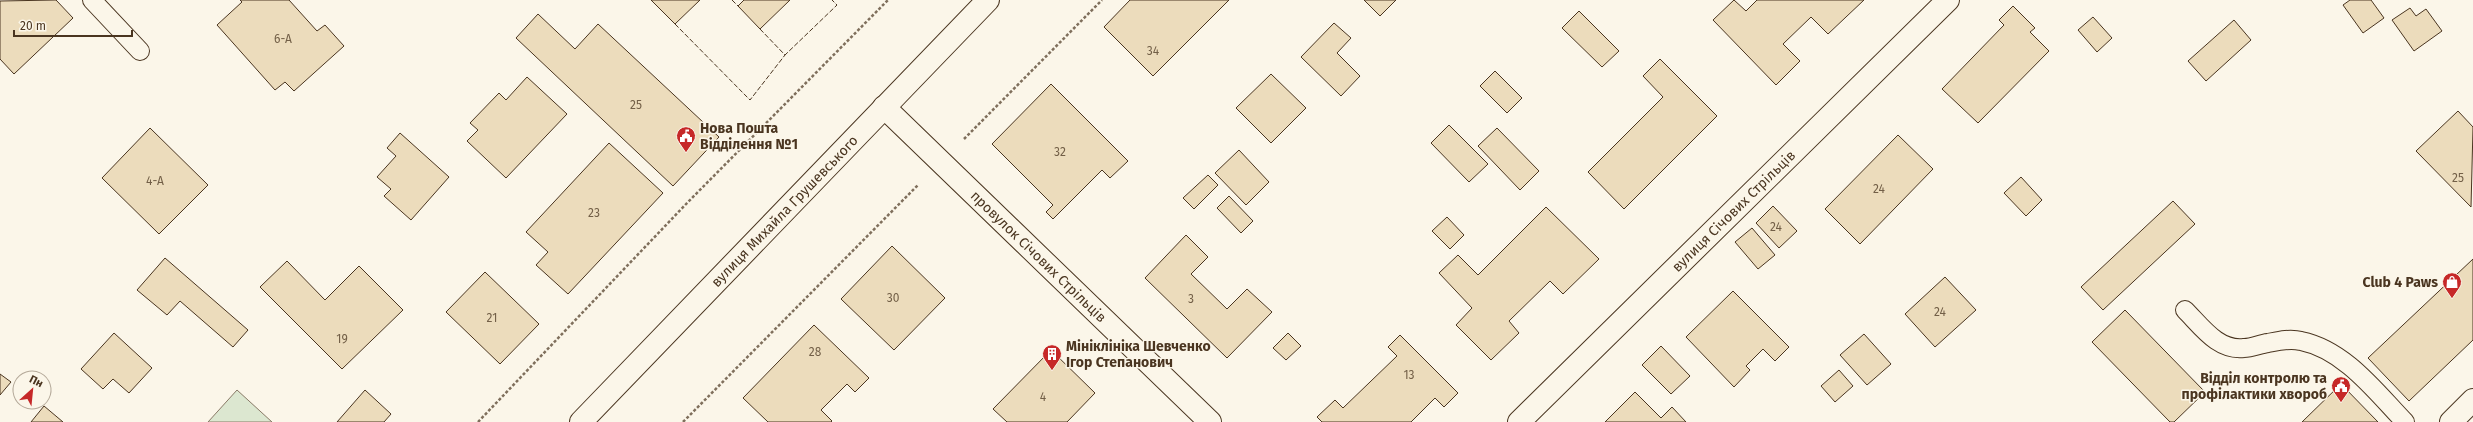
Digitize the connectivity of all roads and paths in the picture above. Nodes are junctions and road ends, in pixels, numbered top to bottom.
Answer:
1 (92, 0) edge
2 (888, 0) edge
3 (988, 0) edge
4 (1102, 0) edge
5 (1948, 0) edge
6 (140, 51) dead end
7 (884, 107) junction
8 (941, 162) junction
9 (2185, 310) dead end
10 (2473, 400) edge
11 (478, 422) edge
12 (581, 422) edge
13 (684, 422) edge
14 (1210, 422) edge
15 (1519, 422) edge
16 (2405, 422) edge
17 (2451, 422) edge

1 - 6 lane
2 - 11 path
3 - 7 street, вулиця Михайла Грушевського
4 - 8 path
5 - 15 street, вулиця Січових Стрільців
7 - 8 street, провулок Січових Стрільців
7 - 12 street, вулиця Михайла Грушевського
8 - 13 path
8 - 14 street, провулок Січових Стрільців
9 - 16 lane
10 - 17 street

